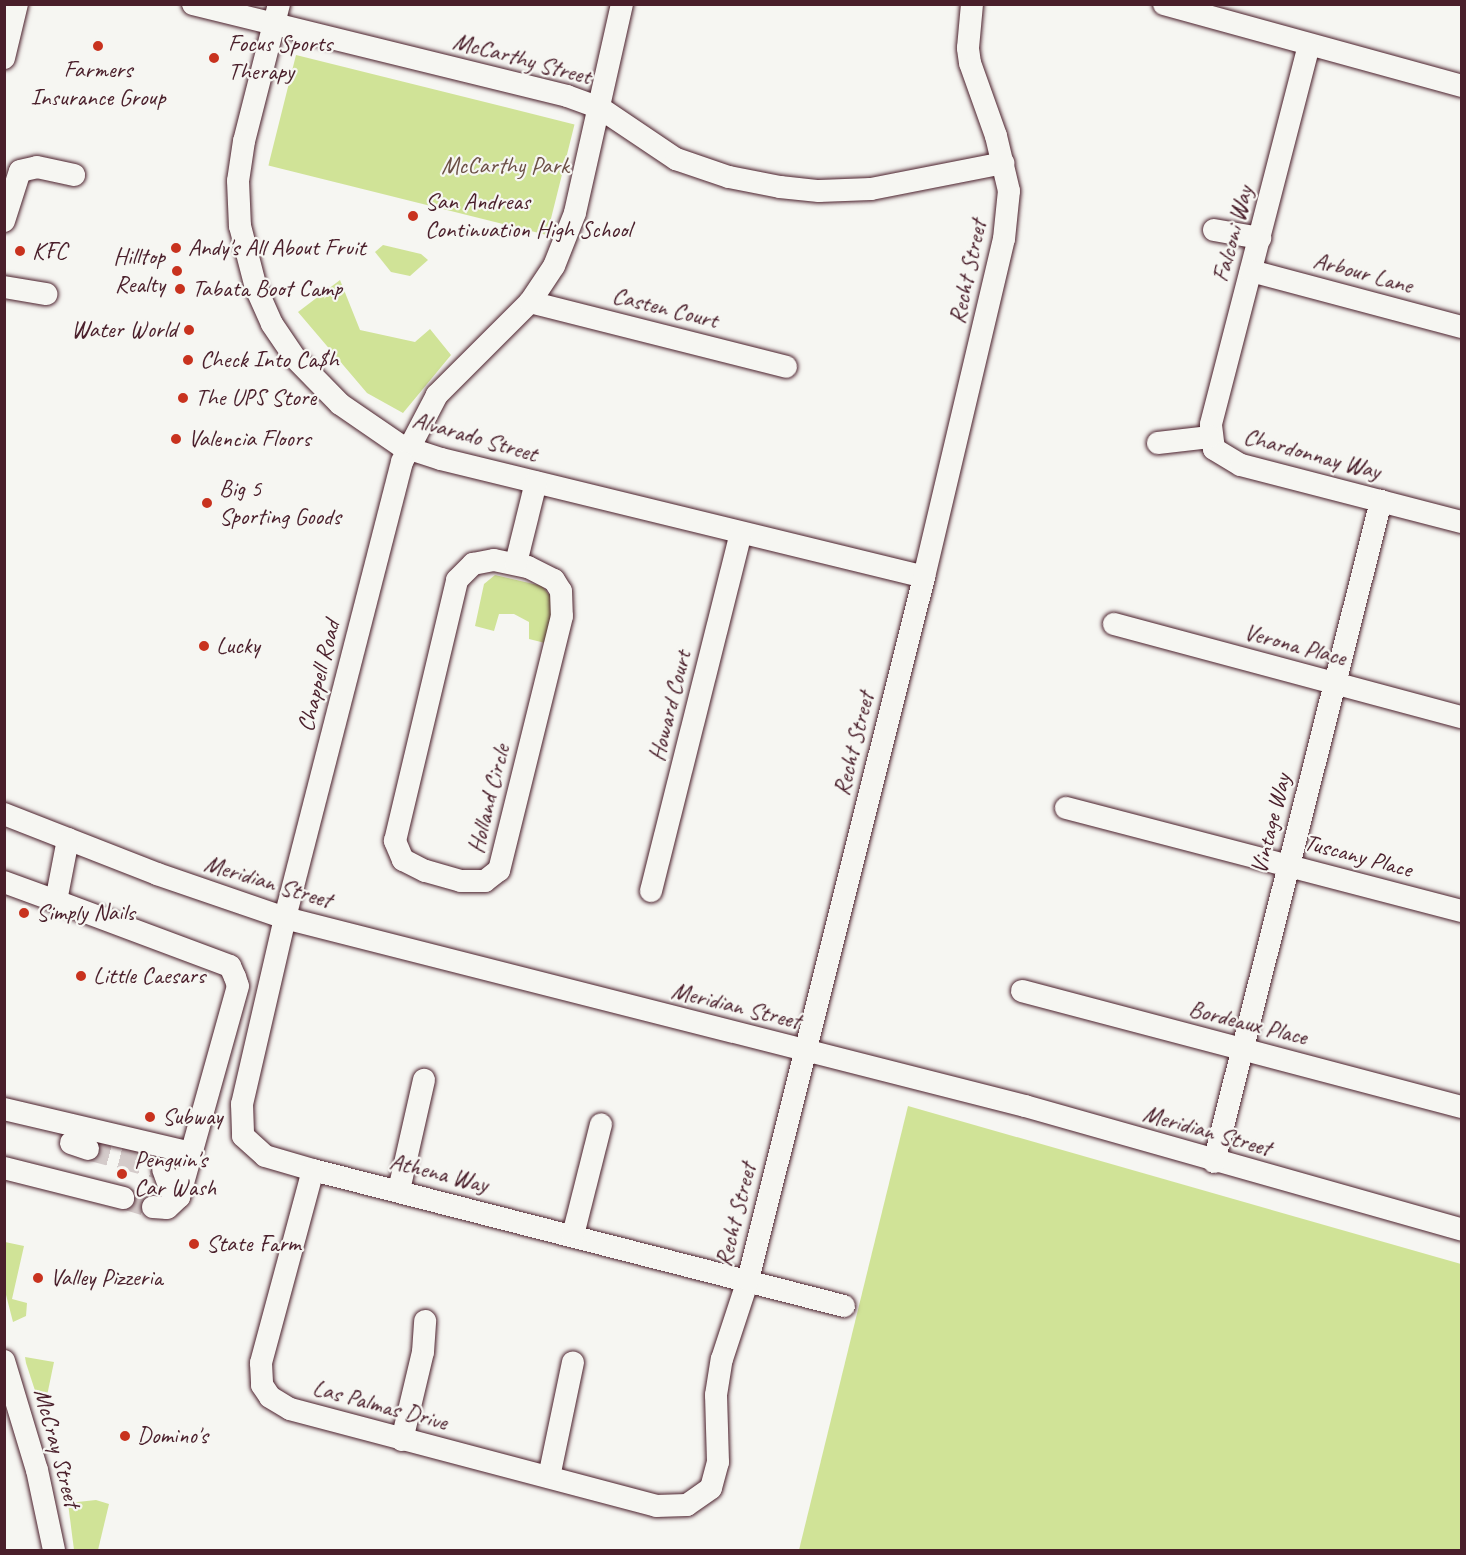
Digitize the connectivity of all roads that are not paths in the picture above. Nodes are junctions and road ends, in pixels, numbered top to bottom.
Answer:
1 (17, 4) edge
2 (193, 4) edge
3 (622, 4) edge
4 (972, 4) edge
5 (1164, 4) edge
6 (277, 15) edge
7 (1309, 45) junction
8 (4, 58) edge
9 (1461, 86) edge
10 (600, 108) junction
11 (1003, 163) junction
12 (74, 175) dead end
13 (4, 221) edge
14 (1214, 230) dead end
15 (1260, 238) junction
16 (1251, 271) junction
17 (4, 287) edge
18 (45, 294) dead end
19 (530, 302) junction
20 (1461, 327) edge
21 (786, 367) dead end
22 (1210, 438) junction
23 (1158, 443) dead end
24 (408, 448) junction
25 (536, 482) junction
26 (1381, 501) junction
27 (1461, 522) edge
28 (741, 533) junction
29 (516, 563) junction
30 (924, 577) junction
31 (1114, 624) dead end
32 (1335, 683) junction
33 (1461, 717) edge
34 (1066, 808) dead end
35 (4, 814) edge
36 (68, 839) junction
37 (1288, 866) junction
38 (4, 882) edge
39 (651, 891) dead end
40 (56, 901) junction
41 (1461, 911) edge
42 (285, 918) junction
43 (1022, 991) dead end
44 (1243, 1049) junction
45 (805, 1050) junction
46 (213, 1073) junction
47 (424, 1080) dead end
48 (246, 1085) junction
49 (1461, 1107) edge
50 (4, 1109) edge
51 (600, 1124) dead end
52 (191, 1153) junction
53 (1214, 1161) junction
54 (4, 1168) edge
55 (163, 1169) dead end
56 (313, 1170) junction
57 (399, 1190) junction
58 (123, 1198) tunnel mouth
59 (1461, 1230) edge
60 (573, 1235) junction
61 (748, 1280) junction
62 (844, 1306) dead end
63 (425, 1321) dead end
64 (4, 1361) edge
65 (573, 1362) dead end
66 (402, 1440) junction
67 (549, 1477) junction
68 (706, 1494) joint
69 (54, 1551) edge

1 - 8 street
2 - 6 street, McCarthy Street
3 - 10 street, Chappell Road
4 - 11 street, Recht Street
5 - 7 street
6 - 10 street, McCarthy Street
6 - 24 street, Alvarado Street
7 - 9 street
7 - 15 street, Falconi Way
10 - 11 street, McCarthy Street
10 - 19 street, Chappell Road
11 - 30 street, Recht Street
12 - 13 street
14 - 15 street
15 - 16 street, Falconi Way
16 - 20 street, Arbour Lane
16 - 22 street, Falconi Way
17 - 18 street
19 - 21 street, Casten Court
19 - 24 street, Chappell Road
22 - 23 street, Chardonnay Way
22 - 26 street, Chardonnay Way
24 - 25 street, Alvarado Street
24 - 42 street, Chappell Road
25 - 28 street, Alvarado Street
25 - 29 street
26 - 27 street, Chardonnay Way
26 - 32 street, Vintage Way
28 - 30 street, Alvarado Street
28 - 39 street, Howard Court
29 - 29 street, Holland Circle
30 - 45 street, Recht Street
31 - 32 street, Verona Place
32 - 33 street, Verona Place
32 - 37 street, Vintage Way
34 - 37 street, Tuscany Place
35 - 36 street, Meridian Street
36 - 40 street
36 - 42 street, Meridian Street
37 - 41 street, Tuscany Place
37 - 44 street, Vintage Way
38 - 40 street
40 - 46 street
42 - 45 street, Meridian Street
42 - 48 street, Athena Way
43 - 44 street, Bordeaux Place
44 - 49 street, Bordeaux Place
44 - 53 street, Vintage Way
45 - 53 street, Meridian Street
45 - 61 street, Recht Street
46 - 48 street
46 - 52 street
47 - 57 street
48 - 56 street, Athena Way
50 - 52 street
51 - 60 street
52 - 55 street
53 - 59 street, Meridian Street
54 - 58 street
56 - 57 street, Athena Way
56 - 66 street, Las Palmas Drive
57 - 60 street, Athena Way
60 - 61 street, Athena Way
61 - 62 street, Athena Way
61 - 68 street, Recht Street
63 - 66 street
64 - 69 street, McCray Street
65 - 67 street
66 - 67 street, Las Palmas Drive
67 - 68 street, Las Palmas Drive

